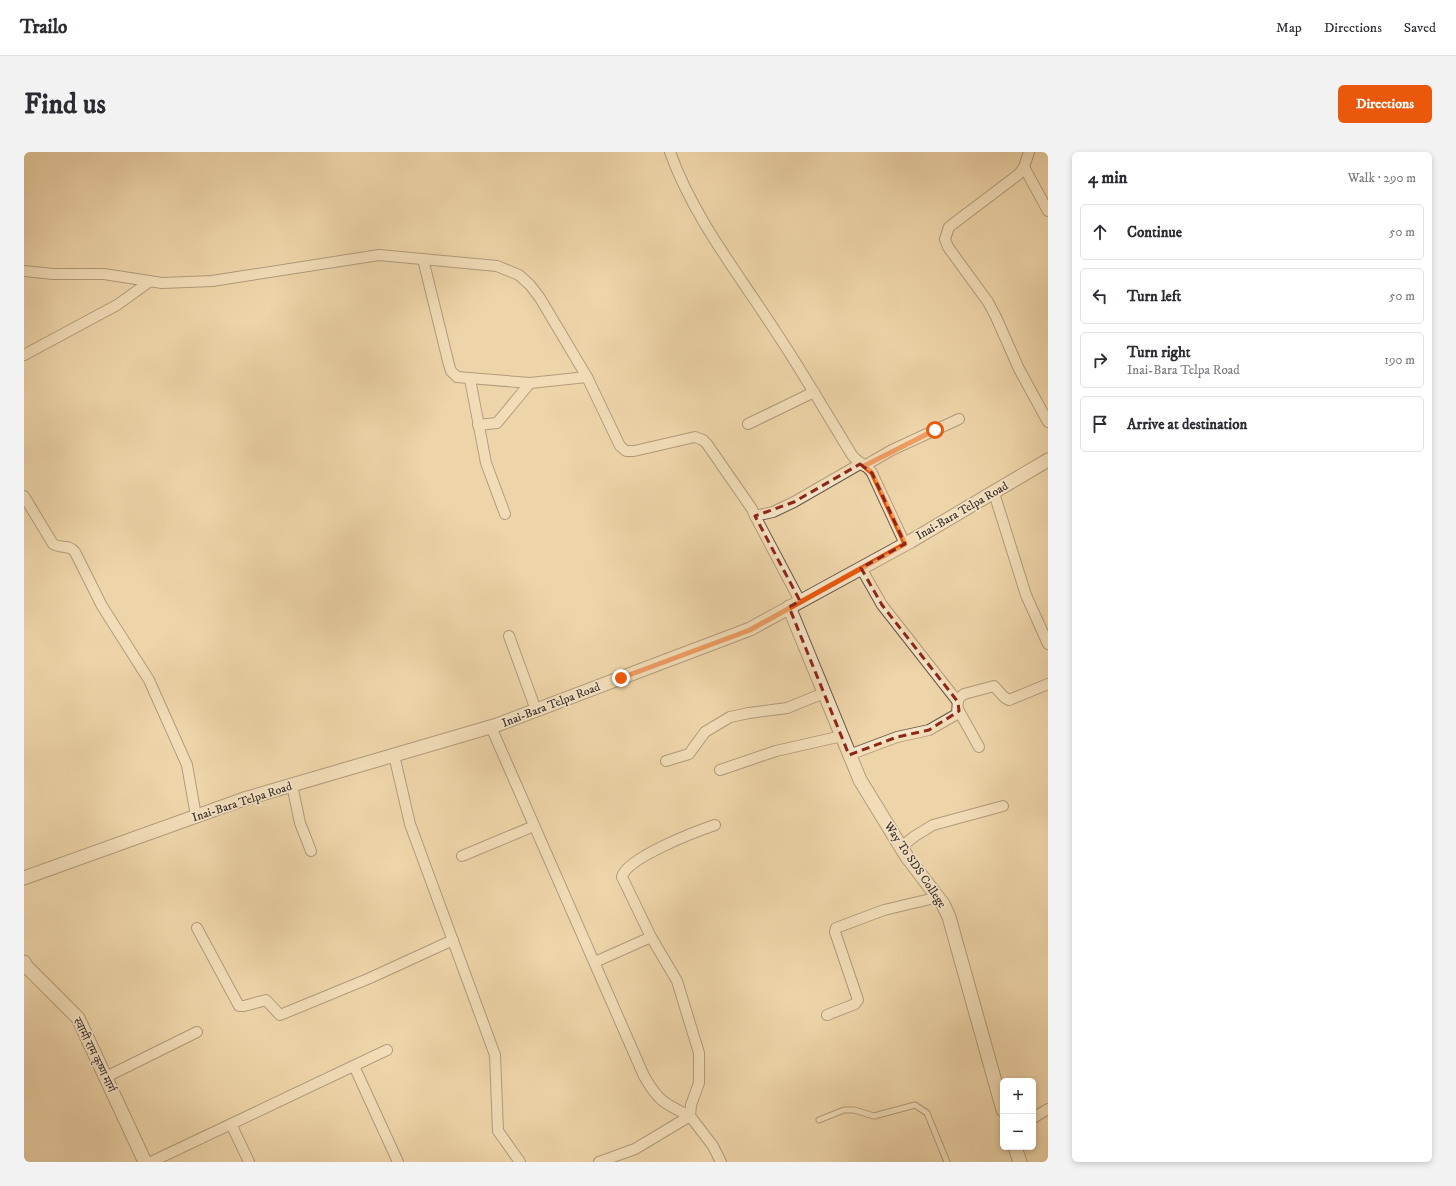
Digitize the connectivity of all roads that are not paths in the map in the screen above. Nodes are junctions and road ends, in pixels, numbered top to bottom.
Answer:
1 (670, 152) edge
2 (1029, 152) edge
3 (1024, 167) junction
4 (1048, 211) edge
5 (423, 259) junction
6 (24, 271) edge
7 (149, 282) junction
8 (24, 355) edge
9 (587, 377) junction
10 (470, 379) junction
11 (530, 383) junction
12 (814, 392) junction
13 (959, 419) dead end
14 (1048, 422) edge
15 (748, 424) dead end
16 (478, 425) junction
17 (1048, 460) edge
18 (862, 465) junction
19 (994, 493) junction
20 (24, 496) edge
21 (504, 514) dead end
22 (755, 516) junction
23 (905, 544) junction
24 (860, 568) junction
25 (795, 604) junction
26 (509, 636) dead end
27 (1048, 644) edge
28 (1048, 684) edge
29 (824, 692) junction
30 (958, 707) junction
31 (536, 710) junction
32 (490, 727) junction
33 (842, 736) junction
34 (979, 747) dead end
35 (394, 755) junction
36 (850, 755) junction
37 (666, 761) dead end
38 (720, 770) dead end
39 (292, 785) junction
40 (1003, 806) dead end
41 (196, 816) junction
42 (714, 825) dead end
43 (534, 826) junction
44 (900, 847) junction
45 (311, 851) dead end
46 (462, 856) dead end
47 (24, 878) edge
48 (939, 897) junction
49 (197, 928) dead end
50 (651, 937) junction
51 (453, 940) junction
52 (24, 962) edge
53 (595, 962) junction
54 (827, 1015) dead end
55 (197, 1032) dead end
56 (387, 1050) dead end
57 (354, 1066) junction
58 (106, 1077) junction
59 (1000, 1099) edge
60 (1048, 1110) edge
61 (690, 1116) junction
62 (1036, 1116) edge
63 (819, 1120) dead end
64 (230, 1124) junction
65 (1016, 1150) edge
66 (145, 1162) edge
67 (151, 1162) edge
68 (249, 1162) edge
69 (398, 1162) edge
70 (520, 1162) edge
71 (599, 1162) edge
72 (721, 1162) edge
73 (947, 1162) edge
74 (1020, 1162) edge

1 - 12 street
2 - 3 street
3 - 4 street
3 - 14 street
5 - 7 street
5 - 9 street
5 - 10 street
6 - 7 street
7 - 8 street
9 - 11 street
9 - 22 street
10 - 11 street
10 - 16 street
11 - 16 street
12 - 15 street
12 - 18 street
13 - 18 street
16 - 21 street
17 - 19 street, Inai-Bara Telpa Road
18 - 22 street
18 - 23 street
19 - 23 street, Inai-Bara Telpa Road
19 - 27 street
20 - 41 street
22 - 25 street
23 - 24 street, Inai-Bara Telpa Road
24 - 25 street, Inai-Bara Telpa Road
24 - 30 street
25 - 29 street, Way To SDS College
25 - 31 street, Inai-Bara Telpa Road
26 - 31 street
28 - 30 street
29 - 33 street, Way To SDS College
29 - 37 street
30 - 34 street
30 - 36 street
31 - 32 street, Inai-Bara Telpa Road
32 - 35 street, Inai-Bara Telpa Road
32 - 43 street
33 - 36 street, Way To SDS College
33 - 38 street
35 - 39 street, Inai-Bara Telpa Road
35 - 51 street
36 - 44 street, Way To SDS College
39 - 41 street, Inai-Bara Telpa Road
39 - 45 street
40 - 44 street
41 - 47 street, Inai-Bara Telpa Road
42 - 50 street
43 - 46 street
43 - 53 street
44 - 48 street, Way To SDS College
48 - 54 street
48 - 59 street, Way To SDS College
49 - 51 street
50 - 53 street
50 - 61 street
51 - 70 street
52 - 58 street, स्वामी राम कृष्ण मार्ग
53 - 61 street
55 - 58 street
56 - 57 street
57 - 64 street
57 - 69 street
58 - 66 street, स्वामी राम कृष्ण मार्ग
60 - 62 street
61 - 71 street
61 - 72 street
63 - 73 lane
64 - 67 street
64 - 68 street
65 - 74 street

